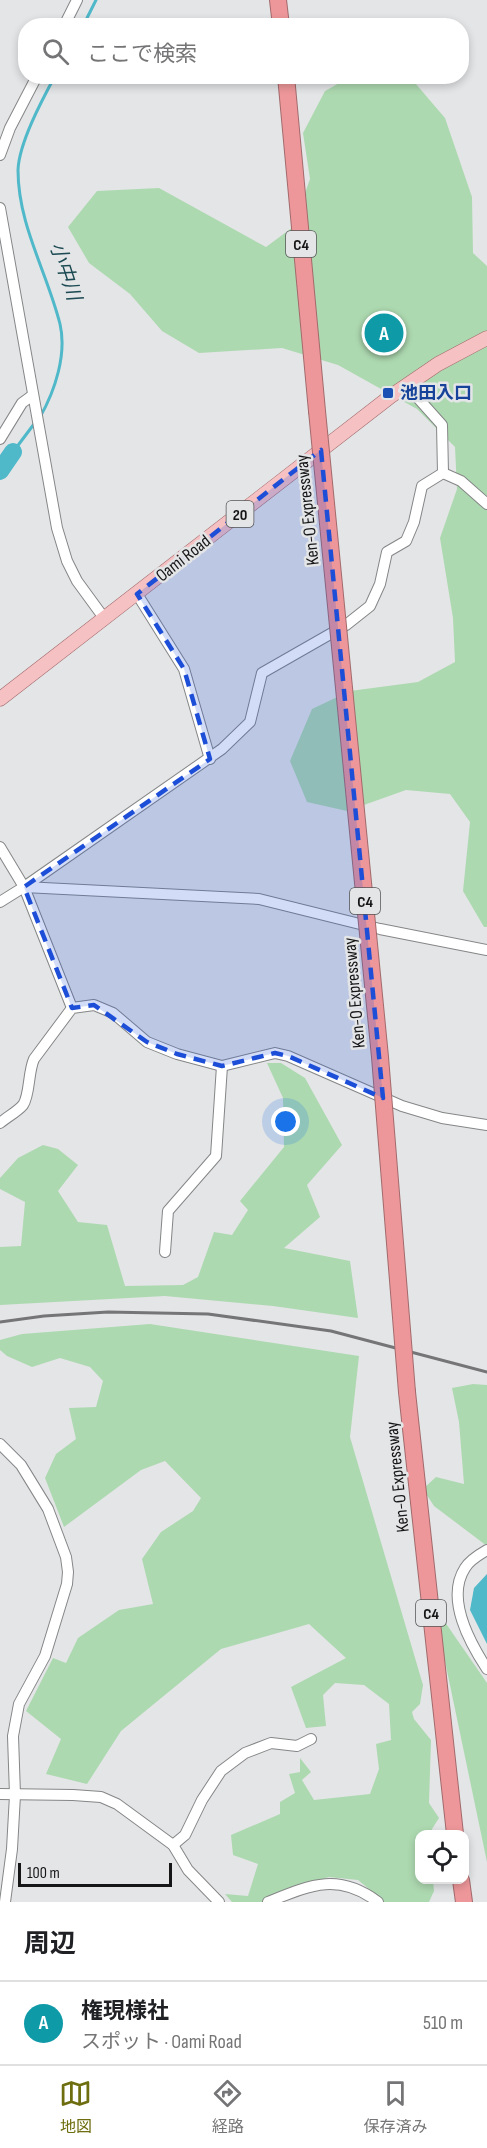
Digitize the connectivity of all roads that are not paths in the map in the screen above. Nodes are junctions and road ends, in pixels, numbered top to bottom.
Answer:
1 (77, 0) edge
2 (278, 0) edge
3 (68, 18) edge
4 (280, 18) edge
5 (33, 84) edge
6 (287, 84) edge
7 (0, 154) edge
8 (0, 208) edge
9 (487, 338) edge
10 (403, 387) junction
11 (33, 395) junction
12 (0, 439) edge
13 (443, 473) junction
14 (487, 504) edge
15 (136, 594) junction
16 (104, 618) junction
17 (0, 699) edge
18 (210, 759) junction
19 (0, 847) edge
20 (24, 887) junction
21 (0, 902) edge
22 (487, 950) edge
23 (72, 1008) junction
24 (222, 1066) junction
25 (0, 1123) edge
26 (487, 1125) edge
27 (165, 1251) dead end
28 (0, 1444) edge
29 (487, 1550) edge
30 (487, 1670) edge
31 (311, 1739) dead end
32 (0, 1794) edge
33 (15, 1795) junction
34 (455, 1830) edge
35 (173, 1845) junction
36 (462, 1884) edge
37 (5, 1902) edge
38 (219, 1902) edge
39 (268, 1902) edge
40 (378, 1902) edge
41 (464, 1902) edge

1 - 3 street
2 - 4 highway
5 - 7 street
6 - 34 highway, Ken-O Expressway / C4, bridge
8 - 11 street
9 - 10 main road, Oami Road / 20
10 - 13 street
10 - 15 main road, Oami Road / 20
11 - 12 street
11 - 16 street
13 - 14 street
13 - 18 street
15 - 16 main road, Oami Road / 20
15 - 18 street
16 - 17 main road, Oami Road / 20
18 - 20 street
19 - 20 street
20 - 21 street
20 - 22 street
20 - 23 street
23 - 24 street
23 - 25 street
24 - 26 street
24 - 27 street
28 - 33 street
29 - 30 street
31 - 35 street
32 - 33 street
33 - 35 street
33 - 37 street
35 - 38 street
36 - 41 highway
39 - 40 street

